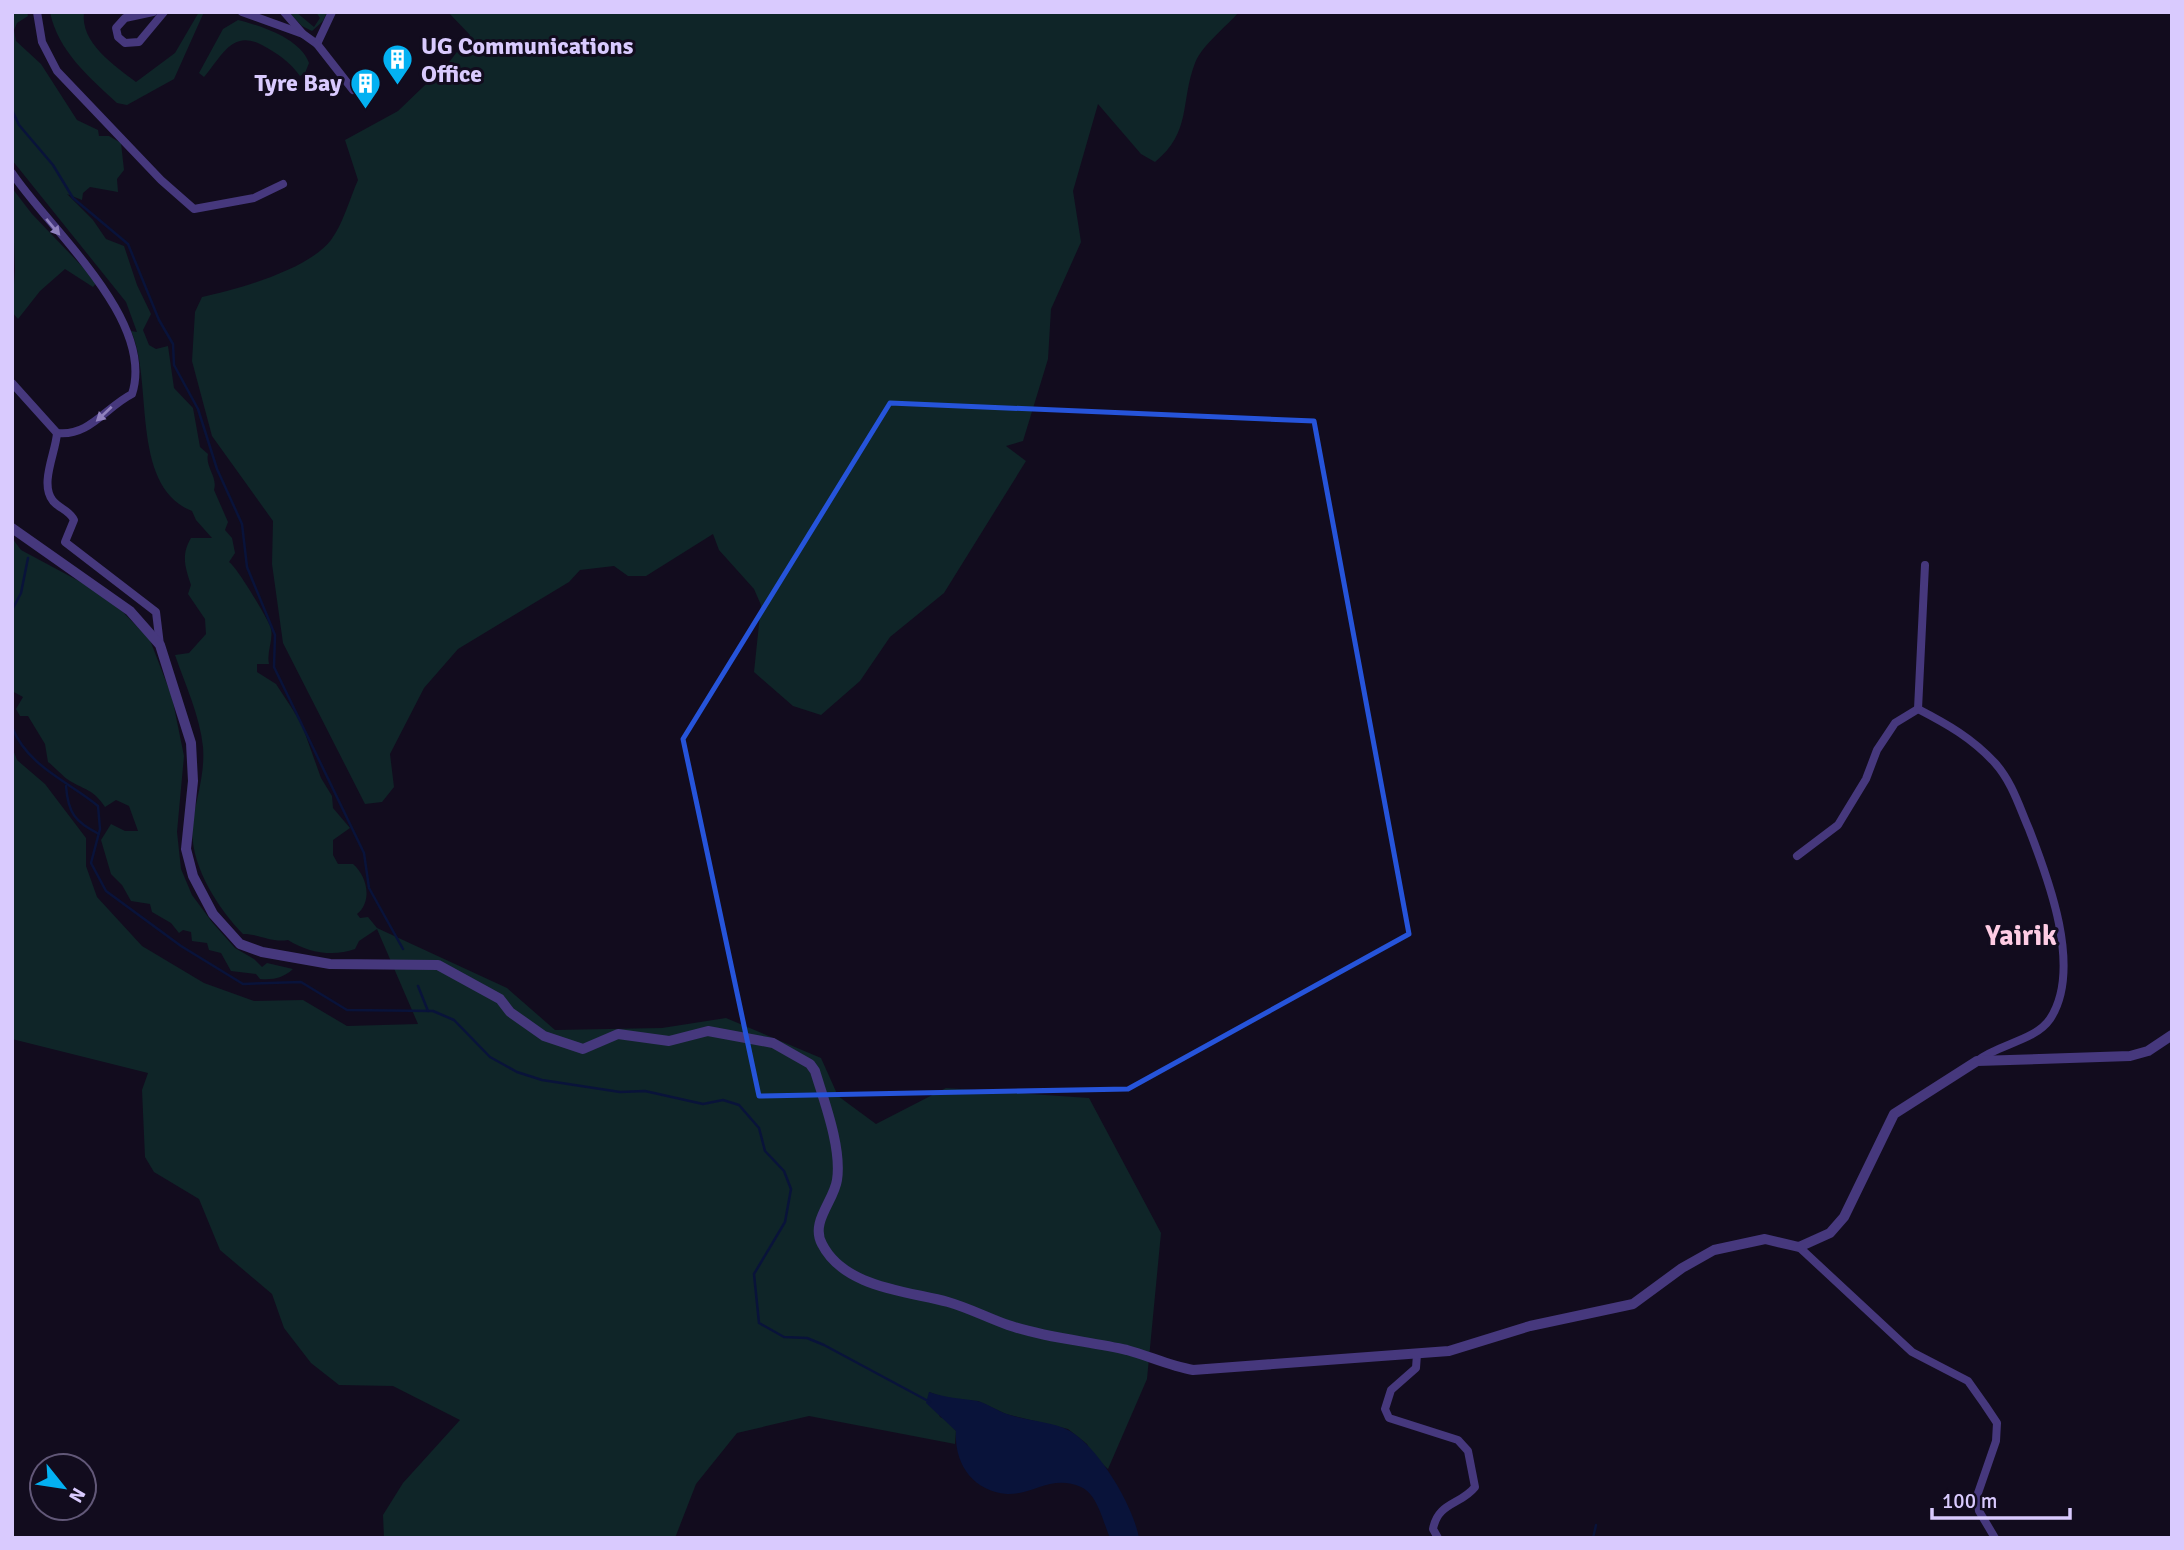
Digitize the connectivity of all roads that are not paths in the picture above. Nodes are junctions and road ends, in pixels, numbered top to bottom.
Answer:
1 (37, 12) edge
2 (153, 12) edge
3 (164, 12) edge
4 (242, 12) edge
5 (284, 12) edge
6 (332, 12) edge
7 (303, 34) junction
8 (317, 44) junction
9 (353, 90) dead end
10 (12, 173) edge
11 (283, 184) dead end
12 (12, 383) edge
13 (57, 433) junction
14 (12, 528) edge
15 (1925, 565) dead end
16 (160, 645) junction
17 (1917, 709) junction
18 (1797, 856) dead end
19 (2172, 1035) edge
20 (1977, 1061) junction
21 (1799, 1247) junction
22 (1417, 1354) junction
23 (1438, 1538) edge
24 (1995, 1538) edge

1 - 11 street
2 - 3 street
4 - 7 street
5 - 7 street
6 - 8 street
7 - 8 street
8 - 9 street
10 -> 13 street
12 - 13 street
13 - 16 street
14 - 16 street
15 - 17 street
16 - 22 street
17 - 18 street
17 - 20 street
19 - 20 street
20 - 21 street
21 - 22 street
21 - 24 street
22 - 23 street

